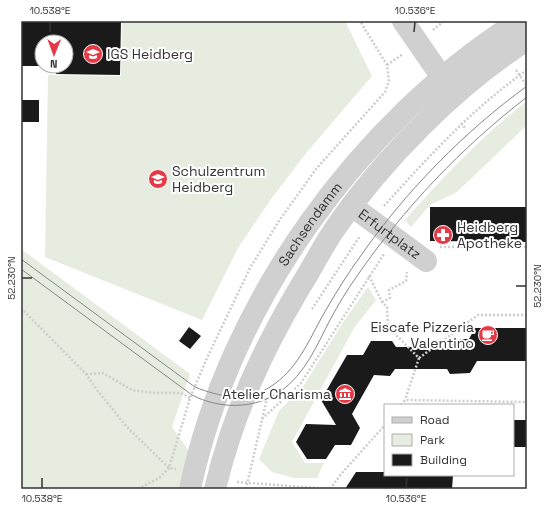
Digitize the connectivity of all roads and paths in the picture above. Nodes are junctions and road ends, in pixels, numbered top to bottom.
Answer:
1 (403, 21) edge
2 (519, 21) edge
3 (527, 40) edge
4 (527, 70) edge
5 (520, 75) junction
6 (441, 78) junction
7 (527, 86) edge
8 (456, 95) junction
9 (461, 123) junction
10 (465, 128) dead end
11 (352, 206) junction
12 (372, 220) junction
13 (527, 247) edge
14 (388, 249) dead end
15 (424, 258) junction
16 (369, 275) junction
17 (382, 302) junction
18 (21, 308) edge
19 (310, 312) dead end
20 (527, 315) edge
21 (322, 347) dead end
22 (325, 349) junction
23 (419, 358) junction
24 (86, 374) junction
25 (190, 398) dead end
26 (405, 400) junction
27 (527, 402) edge
28 (402, 404) edge
29 (384, 426) edge
30 (169, 468) dead end
31 (246, 484) junction
32 (190, 489) edge
33 (215, 489) edge
34 (246, 489) edge
35 (330, 489) edge

1 - 6 street
2 - 6 street, Sachsendamm
3 - 8 street, Sachsendamm
4 - 5 path
5 - 7 path
5 - 9 path
6 - 8 street
6 - 32 street, Sachsendamm
8 - 11 street, Sachsendamm
9 - 10 path
9 - 12 path
11 - 12 street, Erfurtplatz
11 - 33 street, Sachsendamm
12 - 15 street, Erfurtplatz
12 - 19 path
13 - 15 path
14 - 16 path
15 - 17 path
16 - 17 path
16 - 22 path
17 - 23 path
18 - 24 path
20 - 23 path
21 - 22 path
22 - 31 path
23 - 26 path
24 - 25 path
24 - 30 path
26 - 27 path
26 - 28 path
29 - 35 path
31 - 34 path
31 - 35 path

